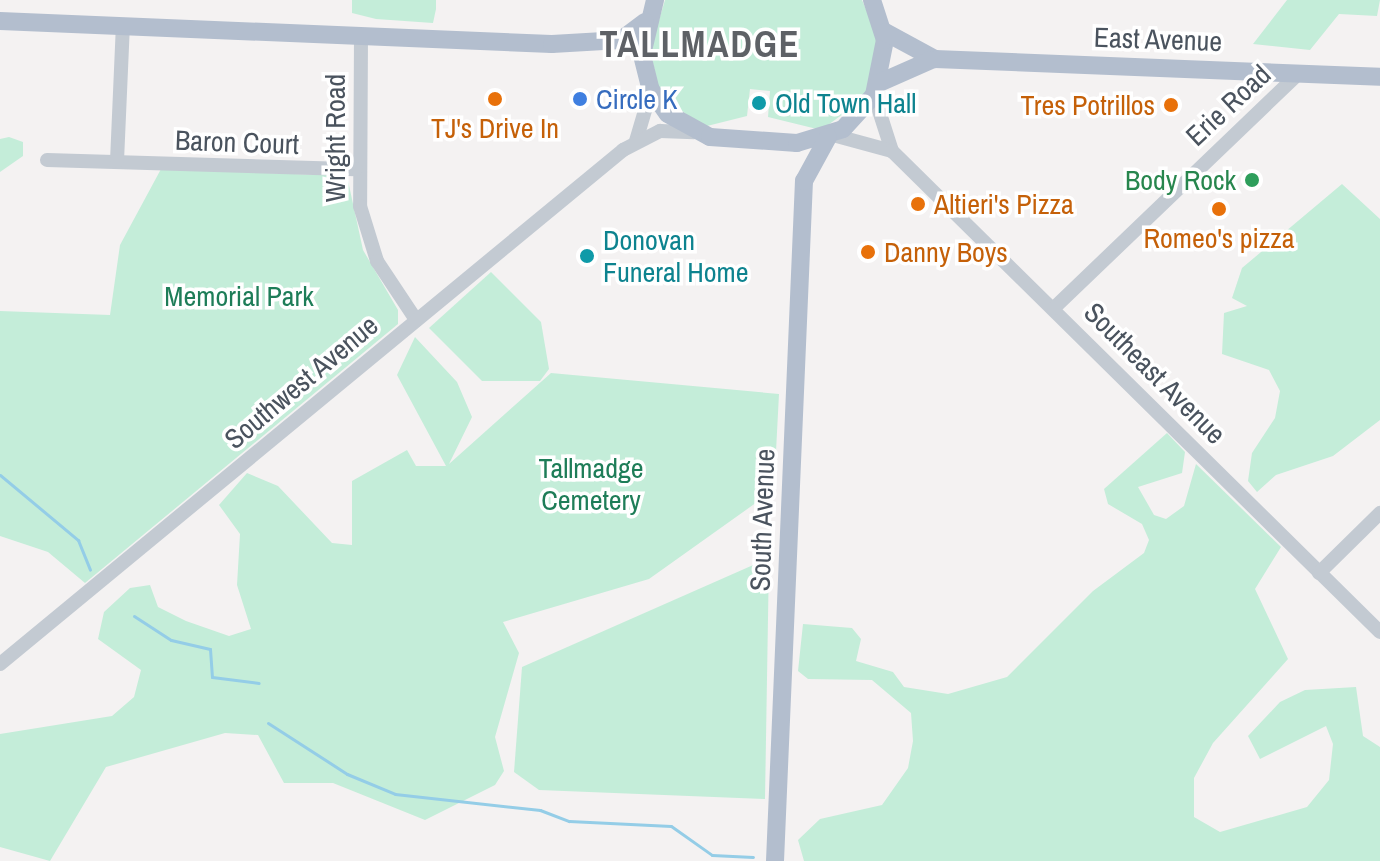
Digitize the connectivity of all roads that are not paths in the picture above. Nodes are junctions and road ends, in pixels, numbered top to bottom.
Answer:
1 (655, 0) edge
2 (877, 3) edge
3 (0, 21) edge
4 (645, 22) junction
5 (123, 26) junction
6 (885, 32) junction
7 (361, 36) junction
8 (552, 44) junction
9 (935, 59) junction
10 (645, 70) junction
11 (1299, 73) junction
12 (1380, 77) edge
13 (877, 89) junction
14 (651, 90) junction
15 (694, 132) junction
16 (831, 136) junction
17 (636, 141) junction
18 (770, 142) junction
19 (892, 151) junction
20 (47, 160) dead end
21 (117, 161) junction
22 (356, 169) junction
23 (804, 181) junction
24 (1054, 308) junction
25 (416, 320) junction
26 (1380, 513) edge
27 (1319, 573) junction
28 (1380, 632) edge
29 (0, 664) edge
30 (775, 861) edge

1 - 4 main road
2 - 6 main road
3 - 5 main road
4 - 8 main road
4 - 10 main road
5 - 7 main road
5 - 21 street
6 - 9 main road, East Avenue
6 - 13 main road
7 - 8 main road
7 - 22 street, Wright Road
8 - 10 main road
9 - 11 main road, East Avenue
9 - 13 main road, East Avenue
10 - 14 main road
11 - 12 main road, East Avenue
11 - 24 street, Erie Road
13 - 16 main road, South Avenue
13 - 19 street, Southeast Avenue
14 - 15 main road
14 - 17 street
15 - 17 street, Southwest Avenue
15 - 18 main road
16 - 18 main road
16 - 19 street, Southeast Avenue
16 - 23 main road, South Avenue
17 - 25 street, Southwest Avenue
18 - 23 main road
19 - 24 street, Southeast Avenue
20 - 21 street, Baron Court
21 - 22 street, Baron Court
22 - 25 street, Wright Road
23 - 30 main road, South Avenue
24 - 27 street, Southeast Avenue
25 - 29 street, Southwest Avenue
26 - 27 street
27 - 28 street, Southeast Avenue

